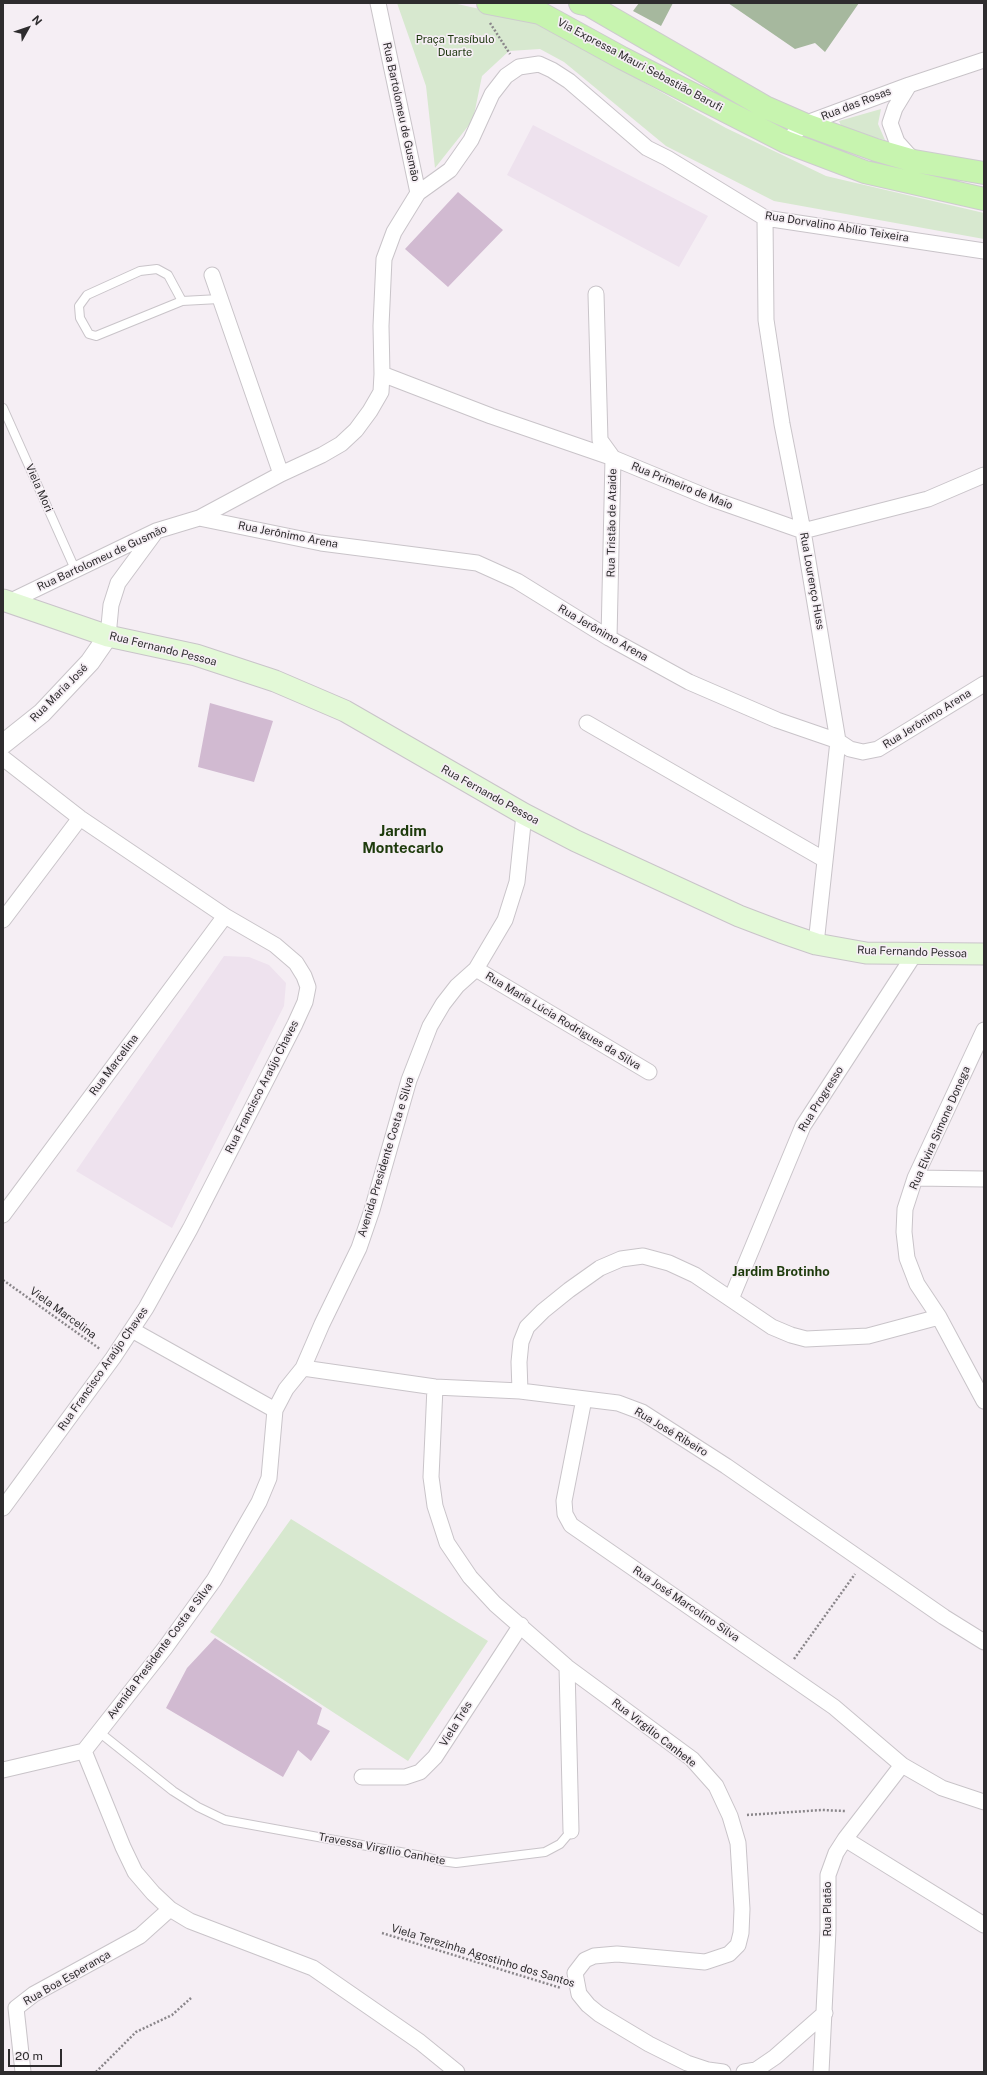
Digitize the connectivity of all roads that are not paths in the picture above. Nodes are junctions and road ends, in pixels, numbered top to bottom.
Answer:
1 (378, 3) edge
2 (586, 4) edge
3 (489, 13) edge
4 (984, 60) edge
5 (909, 85) junction
6 (804, 124) junction
7 (786, 142) junction
8 (914, 161) junction
9 (984, 172) edge
10 (418, 193) junction
11 (984, 199) edge
12 (766, 218) junction
13 (984, 251) edge
14 (212, 275) dead end
15 (596, 294) dead end
16 (219, 299) junction
17 (182, 301) junction
18 (382, 374) junction
19 (3, 408) edge
20 (614, 458) junction
21 (281, 474) junction
22 (984, 475) edge
23 (199, 518) junction
24 (156, 531) junction
25 (803, 532) junction
26 (76, 569) junction
27 (6, 601) edge
28 (108, 636) junction
29 (609, 638) junction
30 (984, 684) edge
31 (587, 723) dead end
32 (838, 742) junction
33 (3, 744) edge
34 (3, 758) edge
35 (524, 814) junction
36 (80, 818) junction
37 (825, 860) junction
38 (225, 916) junction
39 (3, 920) edge
40 (816, 944) junction
41 (984, 954) edge
42 (914, 955) junction
43 (476, 969) junction
44 (984, 1030) edge
45 (649, 1072) dead end
46 (915, 1178) junction
47 (984, 1179) edge
48 (3, 1215) edge
49 (731, 1299) junction
50 (939, 1317) junction
51 (132, 1330) junction
52 (303, 1368) junction
53 (435, 1387) junction
54 (520, 1391) junction
55 (584, 1399) junction
56 (984, 1401) edge
57 (275, 1410) junction
58 (3, 1508) edge
59 (521, 1625) junction
60 (984, 1642) edge
61 (567, 1667) junction
62 (99, 1732) junction
63 (84, 1751) junction
64 (902, 1765) junction
65 (3, 1770) edge
66 (362, 1777) dead end
67 (984, 1802) edge
68 (571, 1831) joint
69 (845, 1839) junction
70 (170, 1909) junction
71 (984, 1925) edge
72 (9, 2008) edge
73 (825, 2013) junction
74 (24, 2072) edge
75 (457, 2072) edge
76 (722, 2072) edge
77 (744, 2072) edge
78 (821, 2072) edge

1 - 10 street, Rua Bartolomeu de Gusmão
2 - 6 main road, Via Expressa Mauri Sebastião Barufi
3 - 7 main road, Via Expressa Mauri Sebastião Barufi
4 - 5 street, Rua das Rosas
5 - 6 street, Rua das Rosas
5 - 8 street, Rua das Rosas
6 - 7 street
6 - 8 main road, Via Expressa Mauri Sebastião Barufi
7 - 11 main road, Via Expressa Mauri Sebastião Barufi
8 - 9 main road, Via Expressa Mauri Sebastião Barufi
10 - 12 street, Rua Dorvalino Abílio Teixeira
10 - 18 street, Rua Bartolomeu de Gusmão
12 - 13 street, Rua Dorvalino Abílio Teixeira
12 - 25 street, Rua Lourenço Huss
14 - 16 street
15 - 20 street, Rua Tristão de Ataide
16 - 17 lane
16 - 21 street
17 - 17 lane
18 - 20 street, Rua Primeiro de Maio
18 - 21 street, Rua Bartolomeu de Gusmão
19 - 26 lane, Viela Mori
20 - 25 street, Rua Primeiro de Maio
20 - 29 street, Rua Tristão de Ataide
21 - 23 street, Rua Bartolomeu de Gusmão
22 - 25 street
23 - 24 street, Rua Bartolomeu de Gusmão
23 - 29 street, Rua Jerônimo Arena
24 - 26 street, Rua Bartolomeu de Gusmão
24 - 28 street
25 - 32 street, Rua Lourenço Huss
26 - 27 street, Rua Bartolomeu de Gusmão
27 - 28 main road, Rua Fernando Pessoa
28 - 33 street, Rua Maria José
28 - 35 main road, Rua Fernando Pessoa
29 - 32 street, Rua Jerônimo Arena
30 - 32 street, Rua Jerônimo Arena
31 - 37 street
32 - 37 street, Rua Lourenço Huss
34 - 36 street, Rua Francisco Araújo Chaves
35 - 40 main road, Rua Fernando Pessoa
35 - 43 street, Avenida Presidente Costa e Silva
36 - 38 street, Rua Francisco Araújo Chaves
36 - 39 street
37 - 40 street, Rua Lourenço Huss
38 - 48 street, Rua Marcelina
38 - 51 street, Rua Francisco Araújo Chaves
40 - 42 main road, Rua Fernando Pessoa
41 - 42 main road, Rua Fernando Pessoa
42 - 49 street, Rua Progresso
43 - 45 street, Rua Maria Lúcia Rodrigues da Silva
43 - 52 street, Avenida Presidente Costa e Silva
44 - 46 street, Rua Elvira Simone Donega
46 - 47 street
46 - 50 street, Rua Elvira Simone Donega
49 - 50 street
49 - 54 street
50 - 56 street, Rua Elvira Simone Donega
51 - 57 street
51 - 58 street, Rua Francisco Araújo Chaves
52 - 53 street, Rua José Ribeiro
52 - 57 street, Avenida Presidente Costa e Silva
53 - 54 street, Rua José Ribeiro
53 - 59 street, Rua Virgilio Canhete
54 - 55 street, Rua José Ribeiro
55 - 60 street, Rua José Ribeiro
55 - 64 street, Rua José Marcolino Silva
57 - 62 street, Avenida Presidente Costa e Silva
59 - 61 street, Rua Virgilio Canhete
59 - 66 street, Viela Três
61 - 68 street, Travessa Virgílio Canhete
61 - 76 street, Rua Virgilio Canhete
62 - 63 street, Avenida Presidente Costa e Silva
62 - 68 lane, Travessa Virgílio Canhete
63 - 65 street
63 - 70 street
64 - 67 street
64 - 69 street, Rua Platão
69 - 71 street
69 - 73 street, Rua Platão
70 - 72 street, Rua Boa Esperança
70 - 75 street
72 - 74 street, Rua Boa Esperança
73 - 77 street
73 - 78 street, Rua Platão

